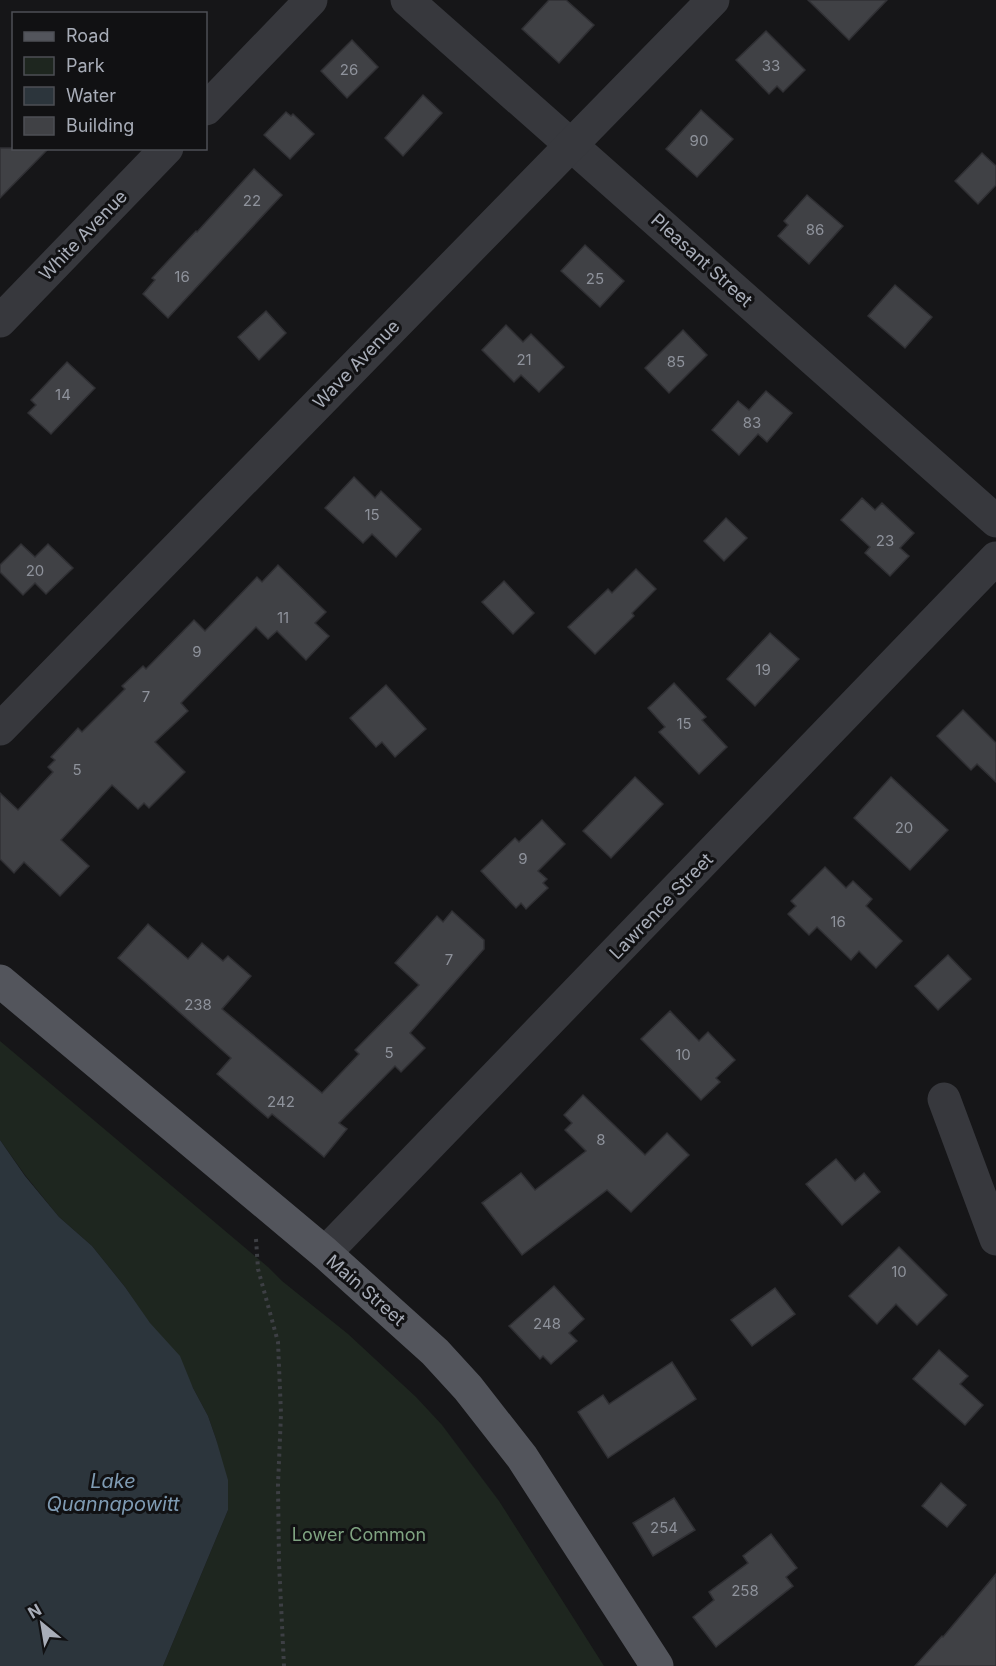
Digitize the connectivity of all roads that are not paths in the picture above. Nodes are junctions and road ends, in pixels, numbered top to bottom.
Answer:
1 (311, 0) edge
2 (407, 0) edge
3 (713, 0) edge
4 (207, 108) edge
5 (571, 144) junction
6 (165, 150) edge
7 (0, 321) edge
8 (996, 521) edge
9 (996, 558) edge
10 (0, 729) edge
11 (0, 981) edge
12 (944, 1099) dead end
13 (996, 1239) edge
14 (325, 1253) junction
15 (657, 1666) edge

1 - 4 street
2 - 5 street, Pleasant Street
3 - 5 street, Wave Avenue
5 - 8 street, Pleasant Street
5 - 10 street, Wave Avenue
6 - 7 street, White Avenue
9 - 14 street, Lawrence Street
11 - 14 main road, Main Street
12 - 13 street
14 - 15 main road, Main Street

